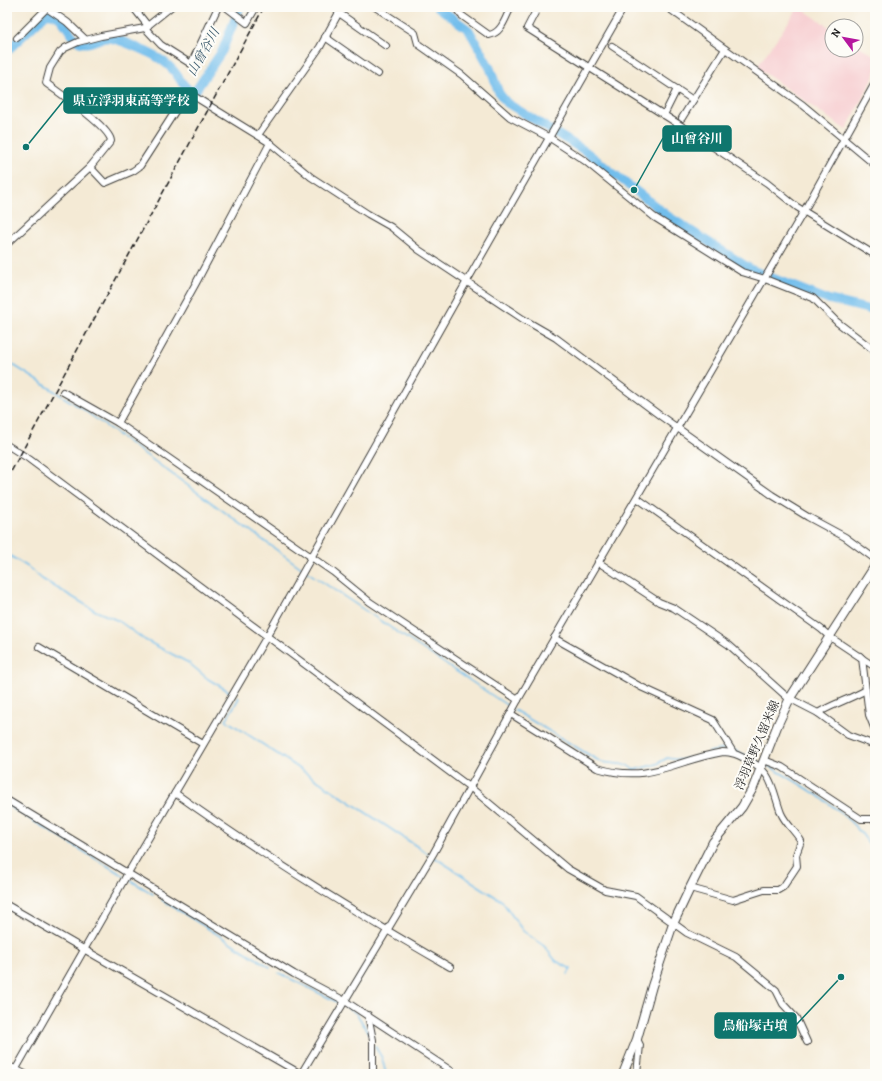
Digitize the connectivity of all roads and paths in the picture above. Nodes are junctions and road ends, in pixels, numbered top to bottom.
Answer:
1 (46, 7) edge
2 (133, 7) edge
3 (218, 7) edge
4 (226, 7) edge
5 (256, 7) edge
6 (375, 7) edge
7 (455, 7) edge
8 (511, 7) edge
9 (538, 7) edge
10 (624, 7) edge
11 (667, 7) edge
12 (168, 8) edge
13 (340, 10) edge
14 (146, 27) junction
15 (325, 37) junction
16 (17, 38) dead end
17 (81, 41) junction
18 (386, 46) dead end
19 (612, 46) dead end
20 (725, 49) junction
21 (590, 68) junction
22 (378, 74) dead end
23 (875, 83) edge
24 (677, 89) junction
25 (693, 100) junction
26 (664, 115) junction
27 (682, 118) dead end
28 (258, 134) junction
29 (552, 134) junction
30 (846, 139) junction
31 (270, 143) junction
32 (875, 165) edge
33 (90, 168) junction
34 (804, 211) junction
35 (7, 244) edge
36 (875, 255) edge
37 (766, 277) junction
38 (467, 281) junction
39 (875, 351) edge
40 (63, 392) dead end
41 (118, 423) junction
42 (679, 427) junction
43 (7, 445) edge
44 (637, 498) junction
45 (311, 559) junction
46 (875, 559) edge
47 (598, 562) junction
48 (875, 566) edge
49 (267, 636) junction
50 (830, 637) junction
51 (554, 638) junction
52 (39, 647) dead end
53 (860, 655) junction
54 (875, 667) edge
55 (866, 690) junction
56 (790, 698) junction
57 (518, 700) junction
58 (818, 713) junction
59 (511, 714) junction
60 (875, 730) edge
61 (203, 744) junction
62 (875, 745) edge
63 (733, 752) junction
64 (763, 762) junction
65 (471, 788) junction
66 (175, 793) junction
67 (7, 800) edge
68 (875, 818) edge
69 (128, 873) junction
70 (690, 888) junction
71 (7, 906) edge
72 (673, 924) junction
73 (387, 931) junction
74 (84, 950) junction
75 (450, 967) dead end
76 (344, 1004) junction
77 (368, 1015) junction
78 (637, 1039) junction
79 (807, 1042) dead end
80 (7, 1064) edge
81 (14, 1072) edge
82 (25, 1074) edge
83 (301, 1074) edge
84 (373, 1074) edge
85 (456, 1074) edge
86 (623, 1074) edge
87 (637, 1074) edge

1 - 16 street
1 - 17 street
2 - 14 street
3 - 14 street
4 - 5 street
6 - 29 street
7 - 8 street
9 - 21 street
10 - 21 street
11 - 20 street
12 - 14 street
13 - 15 street
13 - 18 street
14 - 17 street
15 - 22 street
15 - 28 street
17 - 33 street
19 - 24 street
20 - 25 street
20 - 30 street
21 - 26 street
21 - 29 street
23 - 30 street
24 - 25 street
24 - 26 street
25 - 27 street
26 - 34 street
28 - 31 street
28 - 33 street
29 - 37 street
29 - 38 street
30 - 32 street
30 - 34 street
31 - 38 street
31 - 41 street
33 - 35 street
34 - 36 street
34 - 37 street
37 - 39 street
37 - 42 street
38 - 42 street
38 - 45 street
40 - 41 street
41 - 45 street
42 - 44 street
42 - 46 street
43 - 49 street
44 - 47 street
44 - 50 street
45 - 49 street
45 - 57 street
47 - 51 street
47 - 56 street
48 - 50 main road, 浮羽草野久留米線
49 - 61 street
49 - 65 street
50 - 53 street
50 - 56 main road, 浮羽草野久留米線
51 - 57 street
51 - 63 street
52 - 61 street
53 - 54 street
53 - 55 street
55 - 58 street
55 - 60 street
56 - 58 street
56 - 64 main road, 浮羽草野久留米線
57 - 59 street
58 - 62 street
59 - 63 street
59 - 65 street
61 - 66 street
63 - 64 street
64 - 68 street
64 - 70 main road, 浮羽草野久留米線
64 - 70 street
65 - 72 street
65 - 73 street
66 - 69 street
66 - 73 street
67 - 69 street
69 - 74 street
69 - 76 street
70 - 72 main road, 浮羽草野久留米線
71 - 74 street
72 - 78 main road, 浮羽草野久留米線
72 - 79 street
73 - 75 street
73 - 76 street
74 - 81 street
74 - 83 street
76 - 77 street
76 - 83 street
77 - 84 street
77 - 85 street
78 - 86 main road, 浮羽草野久留米線
78 - 87 street
80 - 81 street
81 - 82 street

